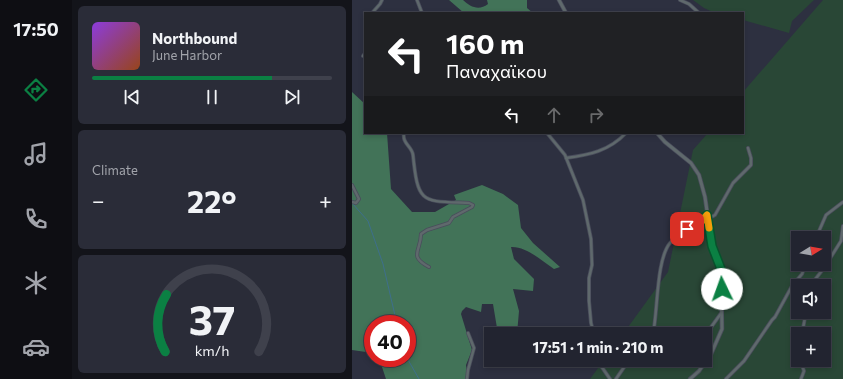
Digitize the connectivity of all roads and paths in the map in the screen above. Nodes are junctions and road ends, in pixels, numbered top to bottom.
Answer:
1 (382, 0) edge
2 (417, 0) edge
3 (559, 0) edge
4 (680, 0) edge
5 (373, 12) edge
6 (422, 12) edge
7 (565, 12) edge
8 (698, 12) edge
9 (404, 134) edge
10 (548, 134) edge
11 (625, 134) edge
12 (658, 134) edge
13 (748, 148) dead end
14 (566, 158) junction
15 (352, 185) edge
16 (353, 202) edge
17 (843, 202) edge
18 (707, 215) junction
19 (708, 219) junction
20 (843, 226) edge
21 (819, 231) edge
22 (429, 268) dead end
23 (803, 271) edge
24 (815, 279) edge
25 (722, 311) junction
26 (592, 327) edge
27 (654, 327) edge
28 (711, 327) edge
29 (468, 333) dead end
30 (602, 367) edge
31 (624, 367) edge
32 (803, 367) edge
33 (467, 379) edge
34 (610, 379) edge
35 (616, 379) edge
36 (690, 379) edge
37 (726, 379) edge
38 (801, 379) edge

1 - 5 street
2 - 6 street
3 - 7 street
4 - 8 street
9 - 22 street
10 - 14 street
11 - 14 street
12 - 18 street
13 - 19 street
14 - 26 street
15 - 16 street
17 - 21 street
18 - 19 street
18 - 27 street
19 - 25 street
20 - 24 street
23 - 37 street
25 - 28 street
25 - 36 street
29 - 33 street
30 - 34 street
31 - 35 street
32 - 38 street

